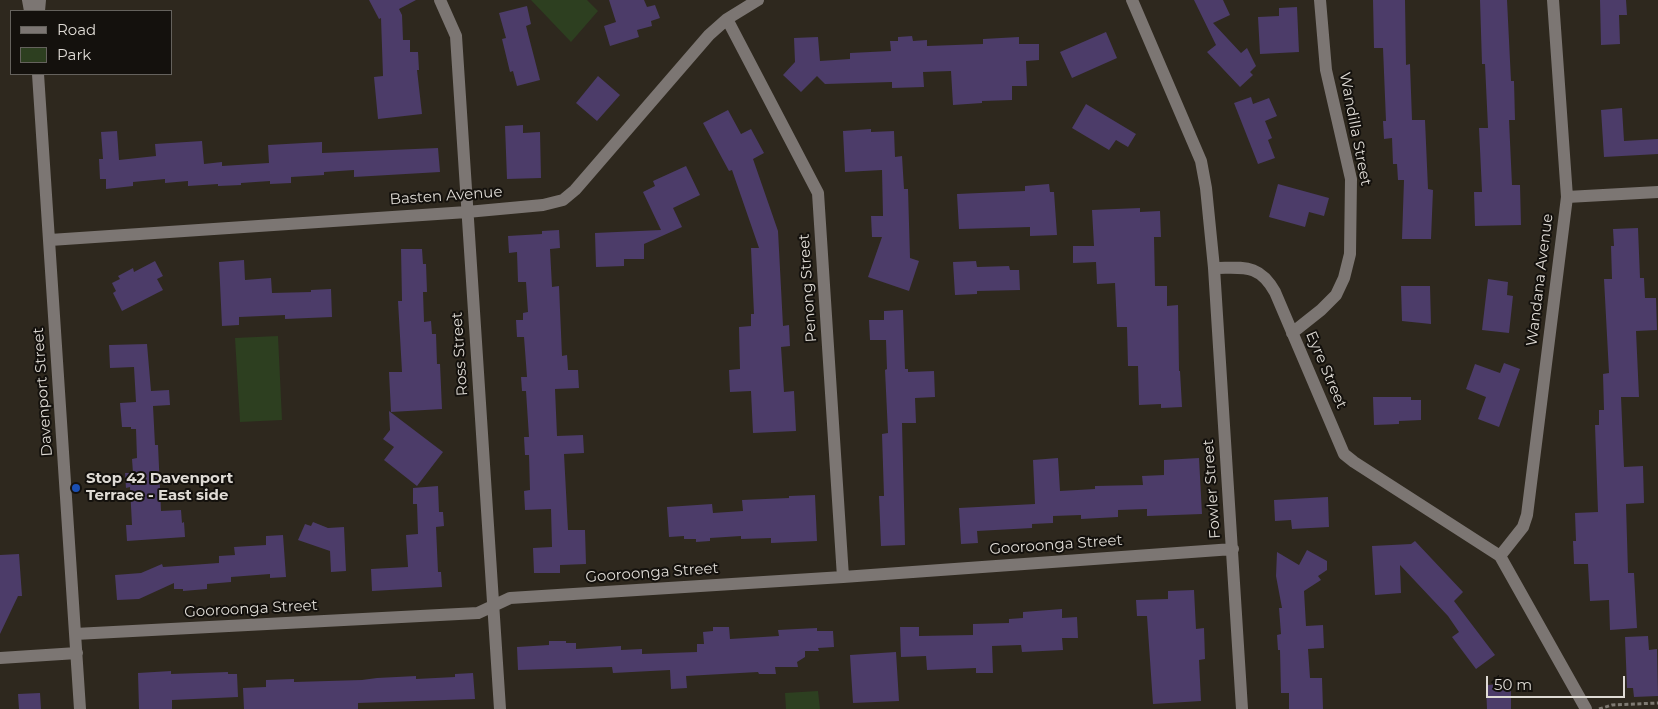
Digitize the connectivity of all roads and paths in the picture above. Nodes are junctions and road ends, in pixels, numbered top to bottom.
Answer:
1 (440, 0) edge
2 (758, 0) edge
3 (1132, 0) edge
4 (1320, 0) edge
5 (1553, 0) edge
6 (727, 19) junction
7 (38, 75) edge
8 (1658, 192) edge
9 (1567, 197) junction
10 (467, 212) junction
11 (50, 240) junction
12 (1214, 268) junction
13 (1292, 333) junction
14 (1233, 549) junction
15 (1500, 556) junction
16 (843, 577) junction
17 (492, 607) junction
18 (75, 634) junction
19 (77, 653) junction
20 (0, 658) edge
21 (1658, 702) edge
22 (80, 709) edge
23 (500, 709) edge
24 (1242, 709) edge
25 (1586, 709) edge
26 (1599, 709) edge

1 - 10 street, Ross Street
2 - 6 street, Basten Avenue
3 - 12 street
4 - 13 street, Wandilla Street
5 - 9 street, Wandana Avenue
6 - 10 street, Basten Avenue
6 - 16 street, Penong Street
7 - 11 street, Davenport Street
8 - 9 street
9 - 15 street, Wandana Avenue
10 - 11 street, Basten Avenue
10 - 17 street, Ross Street
11 - 18 street, Davenport Street
12 - 13 street, Eyre Street
12 - 14 street, Fowler Street
13 - 15 street, Eyre Street
14 - 16 street, Gooroonga Street
14 - 24 street, Fowler Street
15 - 25 street, Eyre Street
16 - 17 street, Gooroonga Street
17 - 18 street, Gooroonga Street
17 - 23 street, Ross Street
18 - 19 street, Davenport Street
19 - 20 street
19 - 22 street, Davenport Street
21 - 26 path

